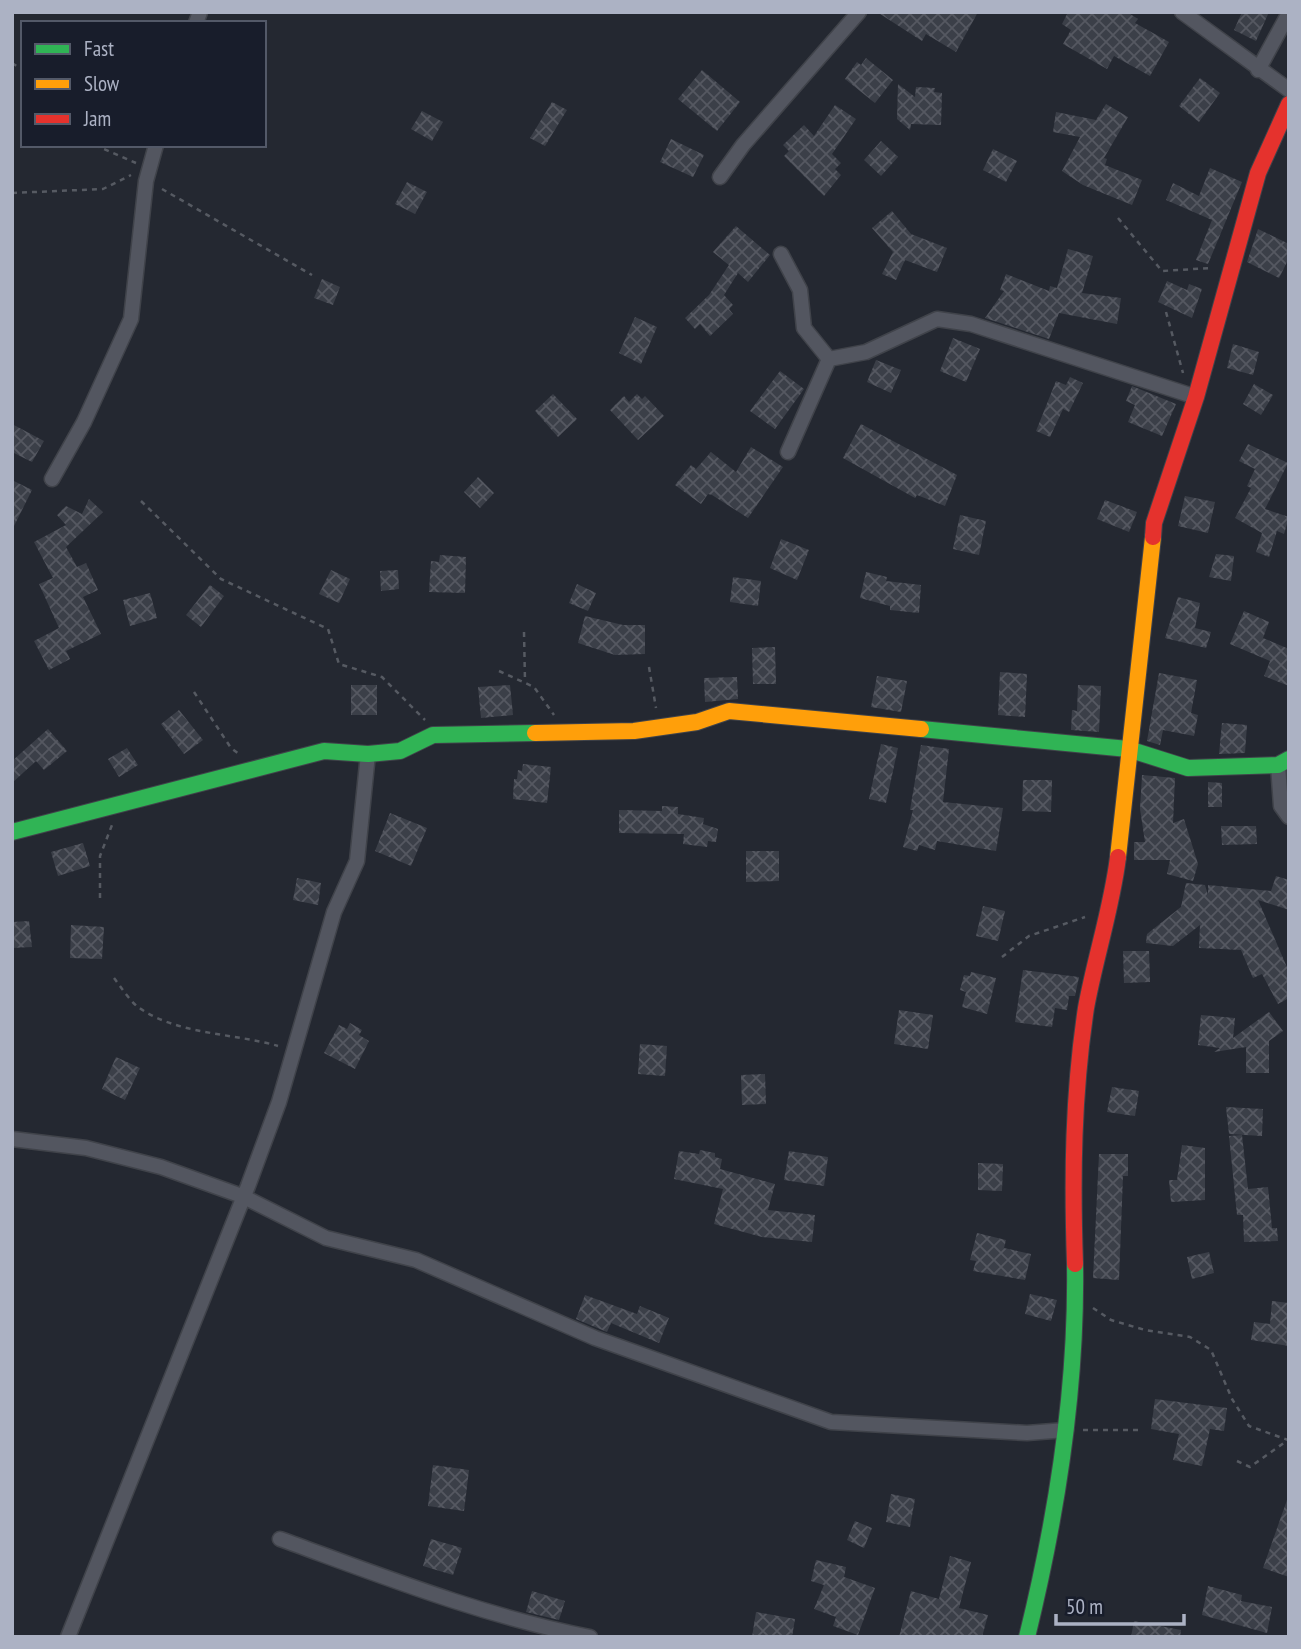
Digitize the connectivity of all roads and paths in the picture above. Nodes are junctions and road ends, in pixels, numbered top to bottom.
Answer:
1 (859, 12) edge
2 (1182, 12) edge
3 (1289, 13) edge
4 (1258, 70) junction
5 (1289, 90) edge
6 (1289, 104) edge
7 (97, 147) edge
8 (155, 147) edge
9 (148, 173) junction
10 (720, 177) dead end
11 (12, 193) edge
12 (1118, 218) dead end
13 (781, 254) dead end
14 (1231, 264) junction
15 (313, 275) dead end
16 (1166, 312) dead end
17 (828, 359) junction
18 (1196, 397) junction
19 (788, 452) dead end
20 (52, 479) dead end
21 (141, 501) dead end
22 (524, 632) dead end
23 (649, 667) dead end
24 (499, 671) dead end
25 (525, 681) junction
26 (194, 692) dead end
27 (667, 726) junction
28 (575, 732) junction
29 (433, 735) junction
30 (1128, 749) junction
31 (368, 754) junction
32 (242, 756) dead end
33 (1283, 762) edge
34 (119, 806) junction
35 (1289, 817) edge
36 (12, 832) edge
37 (100, 898) dead end
38 (1104, 911) junction
39 (1003, 957) dead end
40 (114, 978) dead end
41 (295, 1051) junction
42 (12, 1139) edge
43 (242, 1196) junction
44 (1075, 1296) junction
45 (1066, 1430) junction
46 (1140, 1430) dead end
47 (1237, 1461) dead end
48 (280, 1539) dead end
49 (68, 1637) edge
50 (590, 1637) edge
51 (1027, 1637) edge

1 - 10 street
2 - 4 street
3 - 4 street
4 - 5 street
6 - 14 street
7 - 9 path
8 - 9 street
9 - 11 path
9 - 15 path
9 - 20 street
12 - 14 path
13 - 17 street
14 - 18 street
16 - 18 path
17 - 18 street
17 - 19 street
18 - 30 street
21 - 29 path
22 - 25 path
23 - 27 path
24 - 25 path
25 - 28 path
26 - 32 path
27 - 28 street
27 - 30 street
28 - 29 street
29 - 31 street
30 - 33 street
30 - 38 street
31 - 34 street
31 - 41 street
33 - 35 street
34 - 36 street
34 - 37 path
38 - 39 path
38 - 44 street
40 - 41 path
41 - 43 street
42 - 43 street
43 - 45 street
43 - 49 street
44 - 45 street
44 - 47 path
45 - 46 path
45 - 51 street
48 - 50 street

